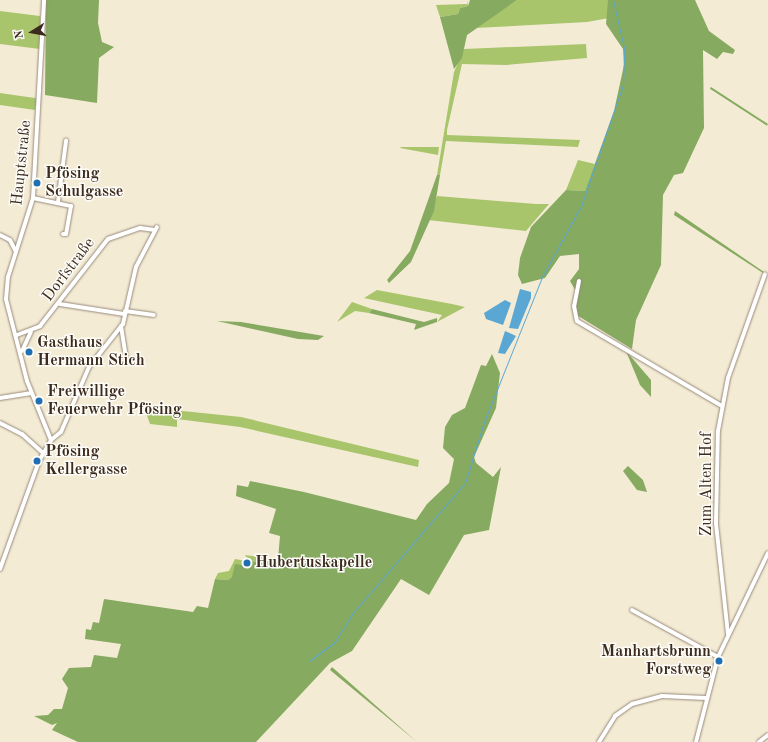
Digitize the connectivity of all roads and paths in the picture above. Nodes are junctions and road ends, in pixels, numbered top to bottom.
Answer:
1 (44, 0) edge
2 (66, 141) dead end
3 (33, 198) junction
4 (58, 202) junction
5 (63, 234) dead end
6 (0, 235) edge
7 (16, 252) junction
8 (765, 274) dead end
9 (578, 281) dead end
10 (60, 304) junction
11 (124, 313) junction
12 (154, 315) dead end
13 (121, 326) junction
14 (31, 332) junction
15 (17, 335) junction
16 (22, 351) junction
17 (127, 363) dead end
18 (32, 393) junction
19 (0, 398) edge
20 (722, 406) junction
21 (0, 423) edge
22 (51, 440) junction
23 (43, 454) junction
24 (768, 553) edge
25 (0, 569) edge
26 (632, 610) dead end
27 (728, 634) junction
28 (718, 657) junction
29 (706, 698) junction
30 (768, 735) edge
31 (598, 742) edge
32 (696, 742) edge
33 (759, 742) edge

1 - 3 street, Hauptstraße
2 - 4 street
3 - 4 street
3 - 7 street, Hauptstraße
4 - 5 street
6 - 7 street
7 - 15 street, Hauptstraße
8 - 20 street, Zum Alten Hof
9 - 20 street
10 - 11 street
10 - 11 street, Dorfstraße
10 - 14 street, Dorfstraße
11 - 12 street
11 - 13 street
13 - 17 street
13 - 22 street
14 - 15 street
14 - 16 street, Dorfstraße
15 - 16 street, Hauptstraße
16 - 18 street, Hauptstraße
18 - 19 street
18 - 22 street, Hauptstraße
20 - 27 street, Zum Alten Hof
21 - 23 street
22 - 23 street
23 - 25 street
24 - 27 street
26 - 28 street
27 - 28 street
28 - 29 street
29 - 31 street
29 - 32 street
30 - 33 street

